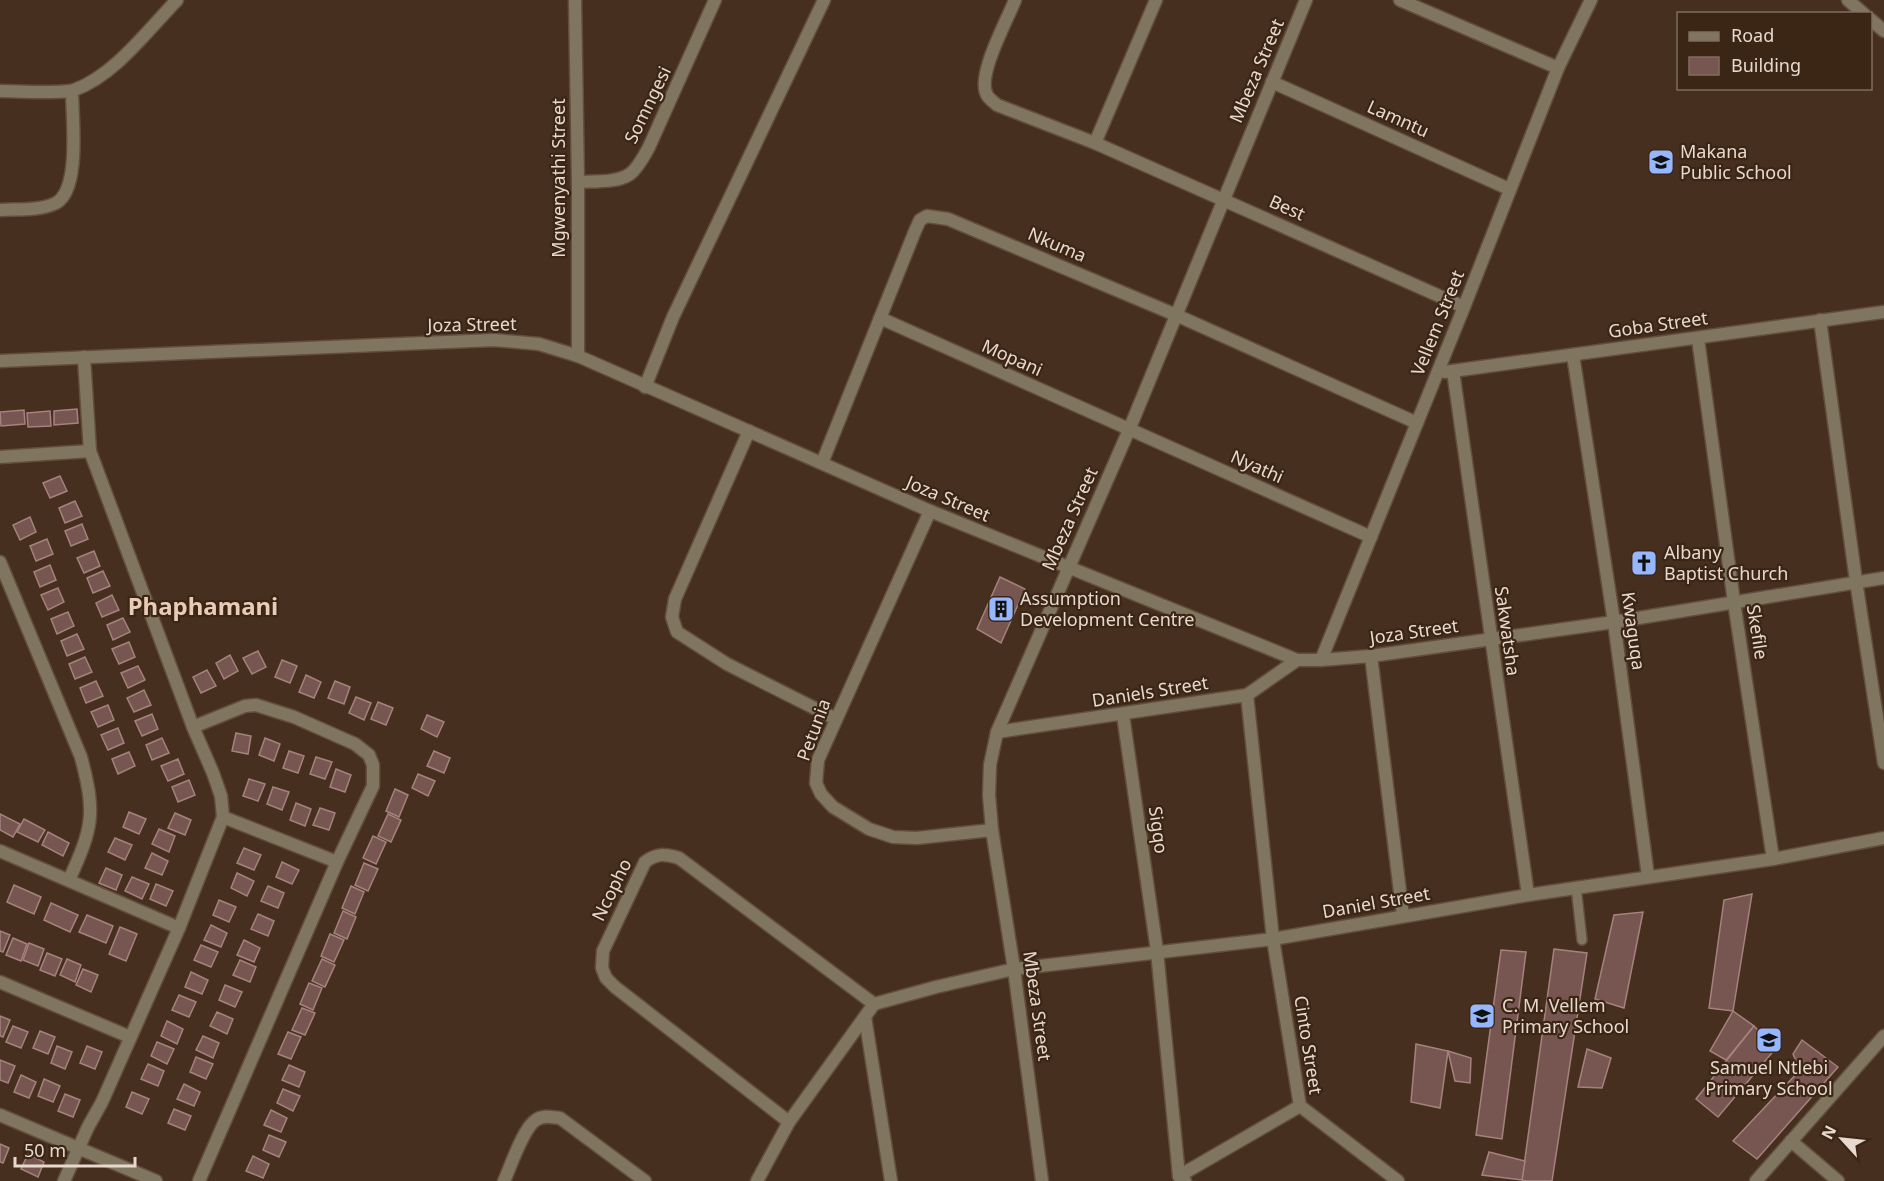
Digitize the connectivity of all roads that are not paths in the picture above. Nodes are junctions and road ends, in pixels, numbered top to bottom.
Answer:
1 (177, 0) edge
2 (575, 0) edge
3 (716, 0) edge
4 (824, 0) edge
5 (1015, 0) edge
6 (1156, 0) edge
7 (1306, 0) edge
8 (1400, 0) edge
9 (1591, 0) edge
10 (1848, 0) edge
11 (1862, 12) edge
12 (1872, 21) edge
13 (1884, 31) edge
14 (1558, 68) junction
15 (1272, 82) junction
16 (0, 91) edge
17 (72, 91) junction
18 (1095, 144) junction
19 (578, 182) junction
20 (1509, 189) junction
21 (1222, 200) junction
22 (0, 210) edge
23 (1464, 307) junction
24 (1884, 312) edge
25 (1176, 315) junction
26 (880, 318) junction
27 (1820, 320) junction
28 (1698, 339) junction
29 (1573, 355) junction
30 (578, 356) junction
31 (84, 357) junction
32 (0, 361) edge
33 (1453, 371) junction
34 (1437, 374) junction
35 (645, 387) junction
36 (1417, 423) junction
37 (1129, 430) junction
38 (749, 431) junction
39 (90, 451) junction
40 (0, 457) edge
41 (822, 463) junction
42 (930, 511) junction
43 (1371, 537) junction
44 (0, 562) edge
45 (1068, 568) junction
46 (1884, 578) edge
47 (1856, 581) junction
48 (1734, 602) junction
49 (1614, 622) junction
50 (1490, 639) junction
51 (1371, 656) junction
52 (1297, 660) junction
53 (1321, 660) junction
54 (1247, 695) junction
55 (1123, 715) junction
56 (836, 719) junction
57 (193, 727) junction
58 (997, 732) junction
59 (1884, 763) edge
60 (223, 817) junction
61 (992, 830) junction
62 (1884, 838) edge
63 (0, 851) edge
64 (1773, 859) junction
65 (337, 862) junction
66 (1648, 876) junction
67 (69, 880) junction
68 (1576, 888) junction
69 (1528, 895) junction
70 (1402, 916) junction
71 (179, 928) junction
72 (1273, 939) junction
73 (1582, 940) dead end
74 (1157, 951) junction
75 (1014, 969) junction
76 (0, 982) edge
77 (874, 1004) junction
78 (865, 1017) junction
79 (1884, 1036) edge
80 (130, 1037) junction
81 (1874, 1048) junction
82 (1884, 1057) edge
83 (1300, 1106) junction
84 (0, 1115) edge
85 (789, 1122) junction
86 (1791, 1141) junction
87 (79, 1148) junction
88 (1179, 1179) edge
89 (64, 1181) edge
90 (156, 1181) edge
91 (199, 1181) edge
92 (504, 1181) edge
93 (645, 1181) edge
94 (757, 1181) edge
95 (891, 1181) edge
96 (1042, 1181) edge
97 (1398, 1181) edge
98 (1756, 1181) edge
99 (1838, 1181) edge

1 - 17 street
2 - 19 street, Mgwenyathi Street
3 - 19 street, Somngesi
4 - 35 street
5 - 18 street, Best
6 - 18 street
7 - 15 street, Mbeza Street
8 - 14 street
9 - 14 street, Vellem Street
10 - 11 street
12 - 13 street
14 - 20 street, Vellem Street
15 - 20 street, Lamntu
15 - 21 street, Mbeza Street
16 - 17 street
17 - 22 street
18 - 21 street, Best
19 - 30 street, Mgwenyathi Street
20 - 23 street, Vellem Street
21 - 23 street, Best
21 - 25 street, Mbeza Street
23 - 34 street, Vellem Street
24 - 27 street, Goba Street
25 - 26 street, Nkuma
25 - 36 street, Nkuma
25 - 37 street, Mbeza Street
26 - 37 street, Mopani
26 - 41 street, Nkuma
27 - 28 street, Goba Street
27 - 47 street
28 - 29 street, Goba Street
28 - 48 street, Skefile
29 - 33 street, Goba Street
29 - 49 street, Kwaguqa
30 - 31 street, Joza Street
30 - 35 street, Joza Street
31 - 32 street, Joza Street
31 - 39 street
33 - 34 street, Goba Street
33 - 50 street, Sakwatsha
34 - 36 street, Vellem Street
35 - 38 street, Joza Street
36 - 43 street, Vellem Street
37 - 43 street, Nyathi
37 - 45 street, Mbeza Street
38 - 41 street, Joza Street
38 - 56 street
39 - 40 street
39 - 57 street
41 - 42 street, Joza Street
42 - 45 street, Joza Street
42 - 56 street, Petunia
43 - 53 street, Vellem Street
44 - 67 street
45 - 52 street, Joza Street
45 - 58 street, Mbeza Street
46 - 47 street, Joza Street
47 - 48 street, Joza Street
47 - 59 street
48 - 49 street, Joza Street
48 - 64 street, Skefile
49 - 50 street, Joza Street
49 - 66 street, Kwaguqa
50 - 51 street, Joza Street
50 - 69 street, Sakwatsha
51 - 53 street, Joza Street
51 - 70 street
52 - 53 street, Joza Street
52 - 54 street, Daniels Street
54 - 55 street, Daniels Street
54 - 72 street, Cinto Street
55 - 58 street, Daniels Street
55 - 74 street, Sigqo
56 - 61 street, Petunia
57 - 60 street
57 - 65 street
58 - 61 street, Mbeza Street
60 - 65 street
60 - 71 street
61 - 75 street, Mbeza Street
62 - 64 street, Daniel Street
63 - 67 street
64 - 66 street, Daniel Street
65 - 91 street
66 - 68 street, Daniel Street
67 - 71 street
68 - 69 street, Daniel Street
68 - 73 lane
69 - 70 street, Daniel Street
70 - 72 street, Daniel Street
71 - 80 street
72 - 74 street, Daniel Street
72 - 83 street, Cinto Street
74 - 75 street, Daniel Street
74 - 88 street, Sigqo
75 - 77 street, Daniel Street
75 - 96 street, Mbeza Street
76 - 80 street
77 - 78 street
77 - 85 street, Ncopho
78 - 85 street
78 - 95 street
79 - 81 street
80 - 87 street
81 - 82 street
81 - 86 street
83 - 88 street
83 - 97 street, Cinto Street
84 - 87 street
85 - 94 street
86 - 98 street
86 - 99 street
87 - 89 street
87 - 90 street
92 - 93 street

